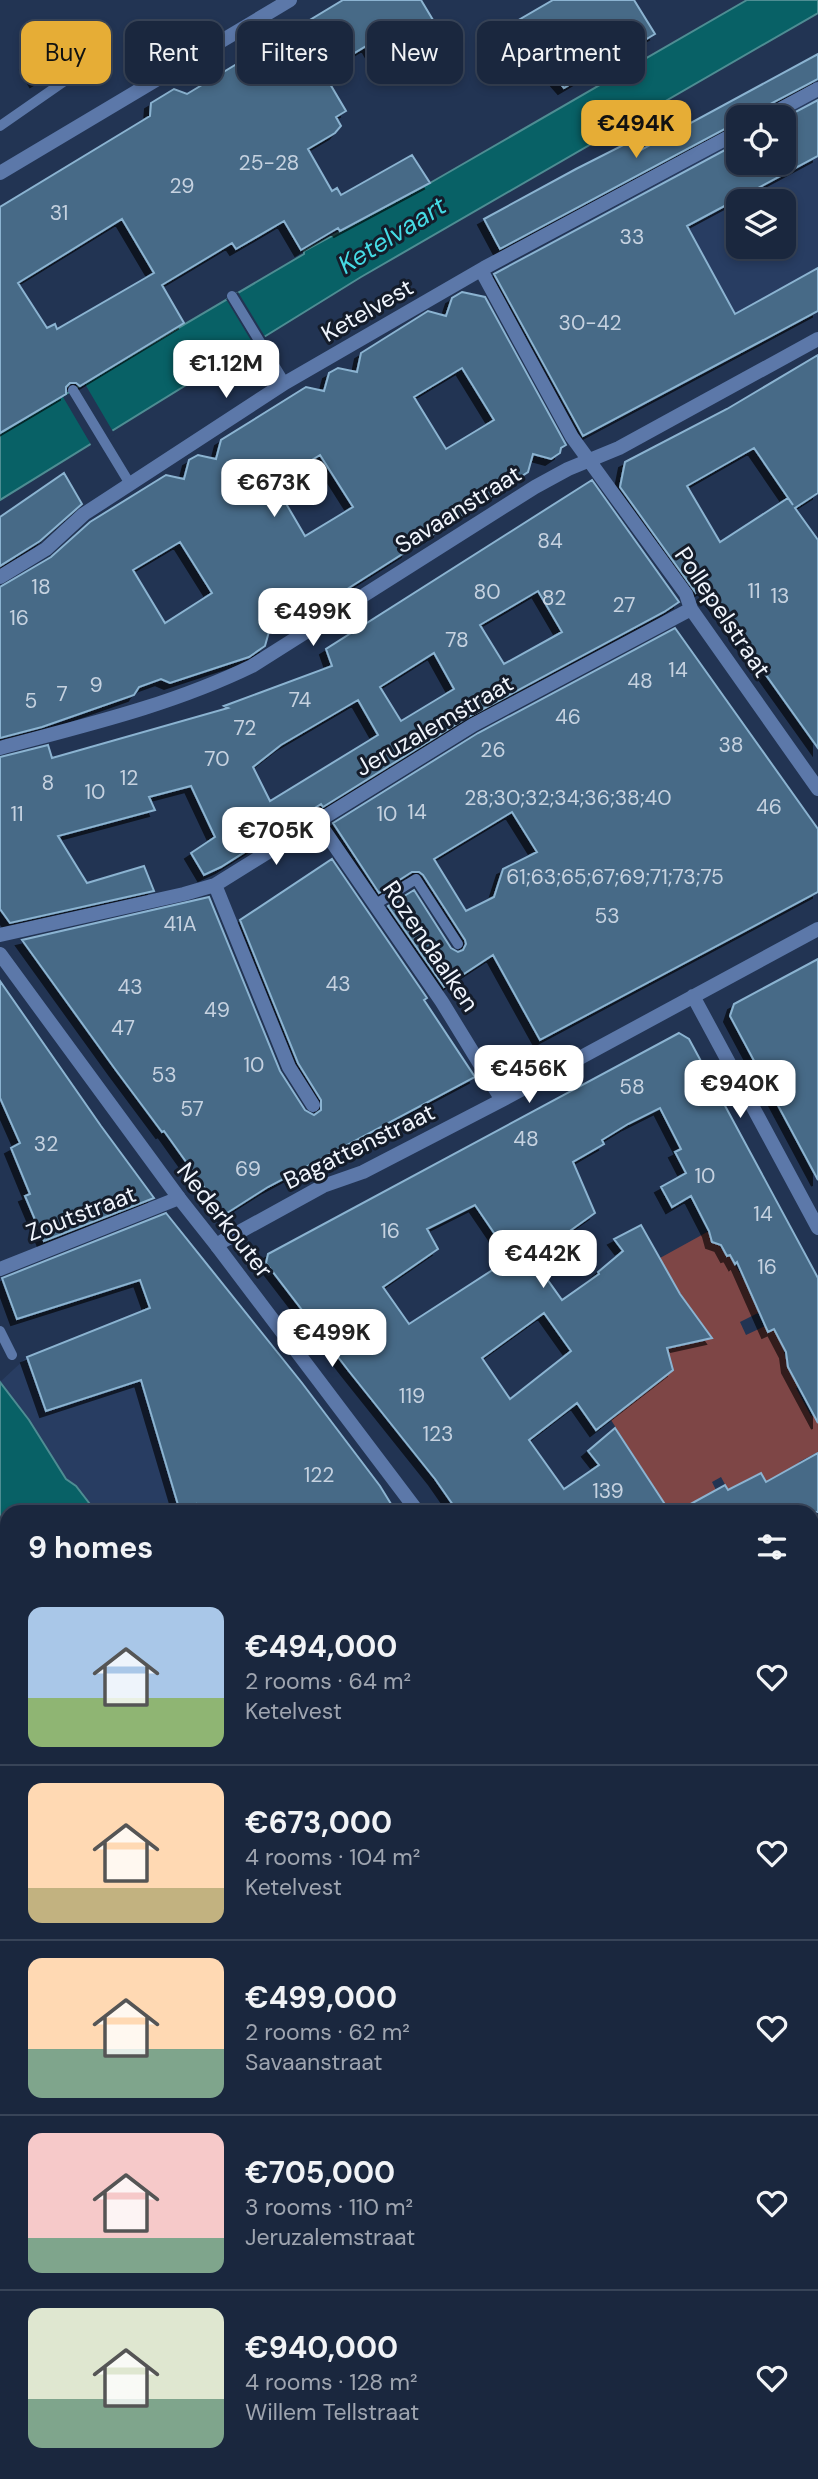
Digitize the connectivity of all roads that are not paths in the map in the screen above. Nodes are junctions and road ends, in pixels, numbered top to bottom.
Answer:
1 (290, 0) edge
2 (60, 84) edge
3 (818, 89) edge
4 (788, 105) edge
5 (0, 126) edge
6 (726, 138) edge
7 (0, 173) edge
8 (481, 270) junction
9 (232, 296) dead end
10 (818, 339) edge
11 (285, 383) junction
12 (74, 390) dead end
13 (590, 460) junction
14 (130, 484) junction
15 (0, 577) edge
16 (691, 610) junction
17 (0, 748) edge
18 (818, 789) edge
19 (317, 820) junction
20 (215, 885) junction
21 (376, 904) junction
22 (818, 929) edge
23 (0, 935) edge
24 (457, 944) dead end
25 (0, 954) edge
26 (693, 996) junction
27 (502, 1100) junction
28 (313, 1105) dead end
29 (179, 1198) junction
30 (818, 1227) edge
31 (218, 1246) junction
32 (0, 1269) edge
33 (0, 1331) edge
34 (12, 1355) dead end
35 (413, 1505) edge

1 - 7 street
2 - 5 lane
3 - 4 street
6 - 8 street, Ketelvest
8 - 11 street, Ketelvest
8 - 13 street, Pollepelstraat
9 - 11 lane
10 - 13 street, Savaanstraat
11 - 14 street, Ketelvest
12 - 14 lane
13 - 16 street, Pollepelstraat
13 - 17 street, Savaanstraat
14 - 15 street, Ketelvest
16 - 18 street, Pollepelstraat
16 - 19 street, Jeruzalemstraat
19 - 20 street, Jeruzalemstraat
19 - 21 street, Rozendaalken
20 - 23 street, Jeruzalemstraat
20 - 28 street
21 - 24 lane
21 - 27 street, Rozendaalken
22 - 26 street, Bagattenstraat
25 - 29 street, Nederkouter
26 - 27 street, Bagattenstraat
26 - 30 street
27 - 31 street, Bagattenstraat
29 - 31 street, Nederkouter
29 - 32 street, Zoutstraat
31 - 35 street, Nederkouter
33 - 34 lane

